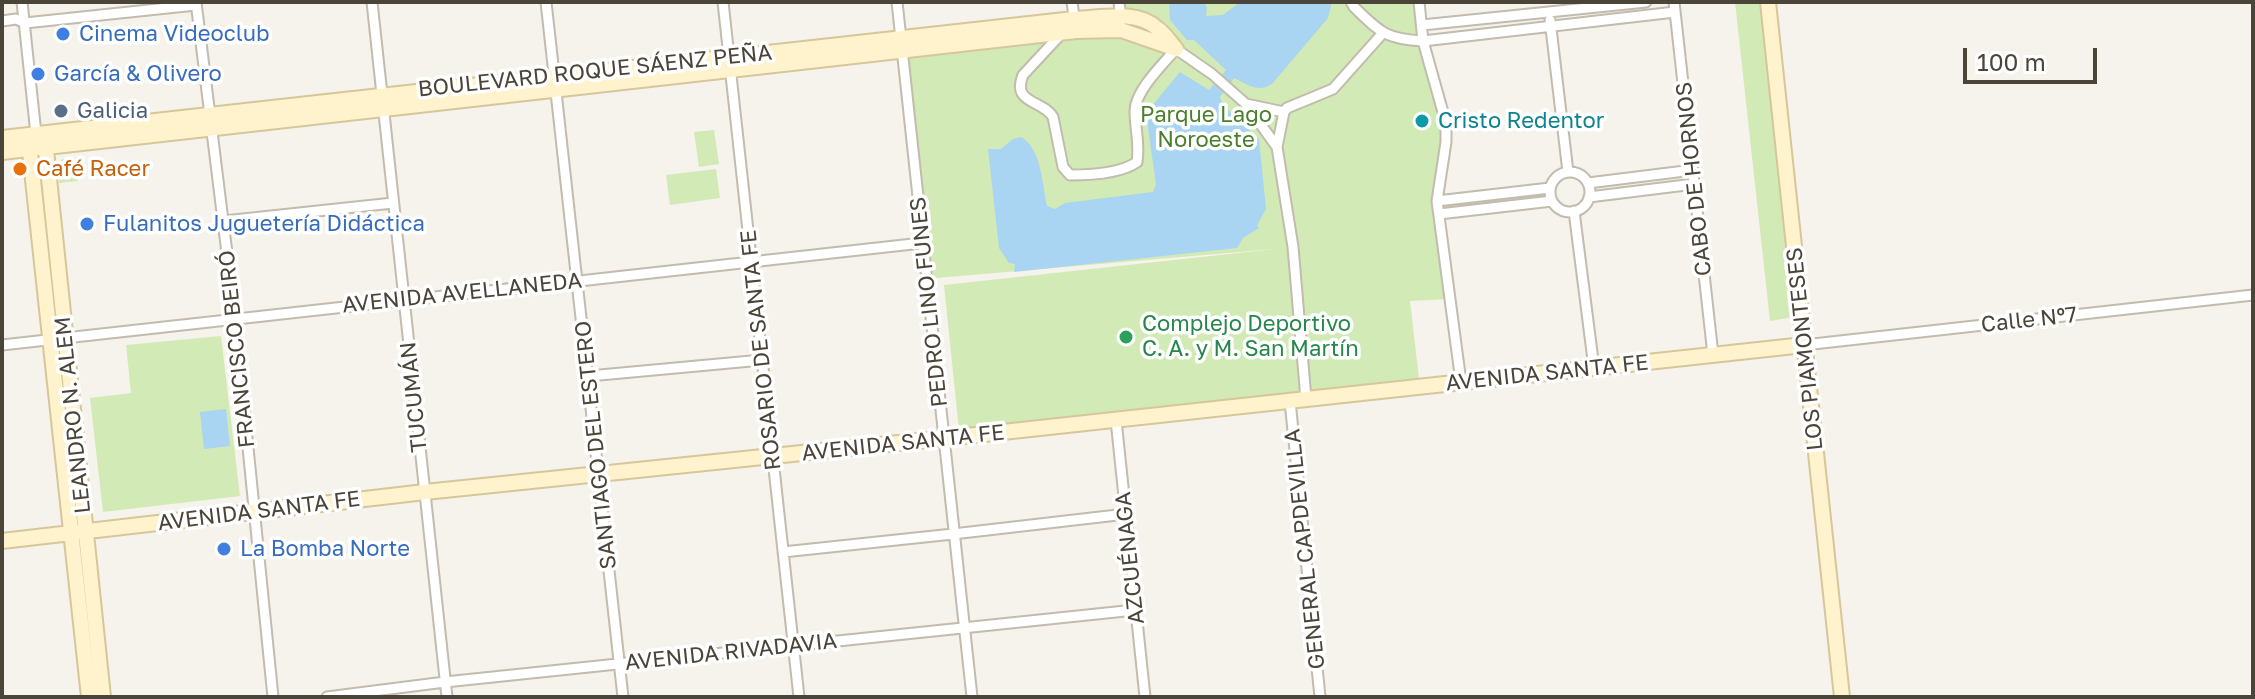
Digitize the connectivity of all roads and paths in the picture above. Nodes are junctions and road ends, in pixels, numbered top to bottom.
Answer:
1 (22, 2) edge
2 (372, 2) edge
3 (546, 2) edge
4 (723, 2) edge
5 (897, 2) edge
6 (1072, 2) edge
7 (1351, 2) edge
8 (1419, 2) edge
9 (1646, 2) edge
10 (1768, 2) edge
11 (196, 3) edge
12 (1674, 7) edge
13 (1550, 13) junction
14 (1121, 16) edge
15 (2, 21) edge
16 (25, 23) junction
17 (1422, 25) junction
18 (1551, 26) junction
19 (1071, 28) junction
20 (1382, 34) junction
21 (1423, 41) junction
22 (901, 45) junction
23 (1176, 49) junction
24 (729, 63) junction
25 (555, 83) junction
26 (382, 102) junction
27 (1246, 104) junction
28 (1284, 112) junction
29 (210, 122) junction
30 (2, 138) edge
31 (37, 140) junction
32 (1277, 147) junction
33 (2, 152) edge
34 (1693, 170) junction
35 (1568, 172) junction
36 (1588, 183) junction
37 (1694, 184) junction
38 (1550, 188) junction
39 (1589, 197) junction
40 (1437, 201) junction
41 (1552, 201) junction
42 (393, 203) junction
43 (1574, 211) junction
44 (1439, 214) junction
45 (224, 221) junction
46 (922, 243) junction
47 (751, 263) junction
48 (578, 280) junction
49 (2253, 295) edge
50 (404, 300) junction
51 (235, 318) junction
52 (65, 337) junction
53 (49, 340) junction
54 (2, 345) edge
55 (1804, 345) junction
56 (1713, 355) junction
57 (762, 360) junction
58 (1594, 368) junction
59 (589, 376) junction
60 (1461, 382) junction
61 (1306, 399) junction
62 (1290, 401) junction
63 (1116, 420) junction
64 (944, 438) junction
65 (772, 456) junction
66 (600, 474) junction
67 (425, 492) junction
68 (254, 511) junction
69 (1126, 514) junction
70 (86, 532) junction
71 (70, 533) junction
72 (953, 534) junction
73 (2, 541) edge
74 (783, 552) junction
75 (1135, 610) junction
76 (964, 628) junction
77 (793, 645) junction
78 (619, 664) junction
79 (445, 682) junction
80 (89, 697) edge
81 (103, 697) edge
82 (273, 697) edge
83 (327, 697) edge
84 (447, 697) edge
85 (623, 697) edge
86 (799, 697) edge
87 (972, 697) edge
88 (1145, 697) edge
89 (1320, 697) edge
90 (1842, 697) edge

1 - 16 street, LEANDRO N. ALEM
2 - 26 street, TUCUMÁN
3 - 25 street, SANTIAGO DEL ESTERO
4 - 24 street, ROSARIO DE SANTA FE
5 - 22 street, PEDRO LINO FUNES
6 - 19 street
7 - 20 street
8 - 17 street
9 - 13 street
10 - 55 street, LOS PIAMONTESES
11 - 16 street
11 - 29 street, FRANCISCO BEIRÓ
12 - 18 street
12 - 34 street, CABO DE HORNOS
13 - 17 street
13 - 18 street
14 - 19 street, BOULEVARD ROQUE SÁENZ PEÑA
14 - 23 street, BOULEVARD ROQUE SÁENZ PEÑA
15 - 16 street
16 - 31 street, LEANDRO N. ALEM
17 - 21 street
18 - 21 street
18 - 35 street
19 - 22 street, BOULEVARD ROQUE SÁENZ PEÑA
19 - 23 street
20 - 21 street
20 - 28 street
21 - 40 street
22 - 24 street, BOULEVARD ROQUE SÁENZ PEÑA
22 - 46 street, PEDRO LINO FUNES
23 - 27 street, BOULEVARD ROQUE SÁENZ PEÑA
24 - 25 street, BOULEVARD ROQUE SÁENZ PEÑA
24 - 47 street, ROSARIO DE SANTA FE
25 - 26 street, BOULEVARD ROQUE SÁENZ PEÑA
25 - 48 street, SANTIAGO DEL ESTERO
26 - 29 street, BOULEVARD ROQUE SÁENZ PEÑA
26 - 42 street, TUCUMÁN
27 - 28 street
27 - 32 street, BOULEVARD ROQUE SÁENZ PEÑA
28 - 32 street
29 - 31 street, BOULEVARD ROQUE SÁENZ PEÑA
29 - 45 street, FRANCISCO BEIRÓ
30 - 31 street, BOULEVARD ROQUE SÁENZ PEÑA
31 - 33 street, BOULEVARD ROQUE SÁENZ PEÑA
31 - 52 street, LEANDRO N. ALEM
31 - 53 street, LEANDRO N. ALEM
32 - 61 street
34 - 36 street
34 - 37 street, CABO DE HORNOS
35 - 36 street
35 - 38 street
36 - 39 street
37 - 39 street
37 - 56 street, CABO DE HORNOS
38 - 40 street
38 - 41 street
39 - 43 street
40 - 44 street
41 - 43 street
41 - 44 street
42 - 45 street
42 - 50 street, TUCUMÁN
43 - 58 street
44 - 60 street
45 - 51 street, FRANCISCO BEIRÓ
46 - 47 street, AVENIDA AVELLANEDA
46 - 64 street, PEDRO LINO FUNES
47 - 48 street, AVENIDA AVELLANEDA
47 - 57 street, ROSARIO DE SANTA FE
48 - 50 street, AVENIDA AVELLANEDA
48 - 59 street, SANTIAGO DEL ESTERO
49 - 55 street, Calle Nº7
50 - 51 street, AVENIDA AVELLANEDA
50 - 67 street, TUCUMÁN
51 - 52 street, AVENIDA AVELLANEDA
51 - 68 street, FRANCISCO BEIRÓ
52 - 53 street, AVENIDA AVELLANEDA
52 - 70 street, LEANDRO N. ALEM
53 - 54 street, AVENIDA AVELLANEDA
53 - 71 street, LEANDRO N. ALEM
55 - 56 street, AVENIDA SANTA FE
55 - 90 street, LOS PIAMONTESES
56 - 58 street, AVENIDA SANTA FE
57 - 59 street
57 - 65 street, ROSARIO DE SANTA FE
58 - 60 street, AVENIDA SANTA FE
59 - 66 street, SANTIAGO DEL ESTERO
60 - 61 street, AVENIDA SANTA FE
61 - 62 street, AVENIDA SANTA FE
62 - 63 street, AVENIDA SANTA FE
62 - 89 street, GENERAL CAPDEVILLA
63 - 64 street, AVENIDA SANTA FE
63 - 69 street, AZCUÉNAGA
64 - 65 street, AVENIDA SANTA FE
64 - 72 street, PEDRO LINO FUNES
65 - 66 street, AVENIDA SANTA FE
65 - 74 street, ROSARIO DE SANTA FE
66 - 67 street, AVENIDA SANTA FE
66 - 78 street, SANTIAGO DEL ESTERO
67 - 68 street, AVENIDA SANTA FE
67 - 79 street, TUCUMÁN
68 - 70 street, AVENIDA SANTA FE
68 - 82 street, FRANCISCO BEIRÓ
69 - 72 street
69 - 75 street, AZCUÉNAGA
70 - 71 street, AVENIDA SANTA FE
70 - 81 street, LEANDRO N. ALEM
71 - 73 street, AVENIDA SANTA FE
71 - 80 street, LEANDRO N. ALEM
72 - 74 street
72 - 76 street, PEDRO LINO FUNES
74 - 77 street, ROSARIO DE SANTA FE
75 - 76 street, AVENIDA RIVADAVIA
75 - 88 street, AZCUÉNAGA
76 - 77 street, AVENIDA RIVADAVIA
76 - 87 street, PEDRO LINO FUNES
77 - 78 street, AVENIDA RIVADAVIA
77 - 86 street, ROSARIO DE SANTA FE
78 - 79 street, AVENIDA RIVADAVIA
78 - 85 street, SANTIAGO DEL ESTERO
79 - 83 street, AVENIDA RIVADAVIA
79 - 84 street, TUCUMÁN

